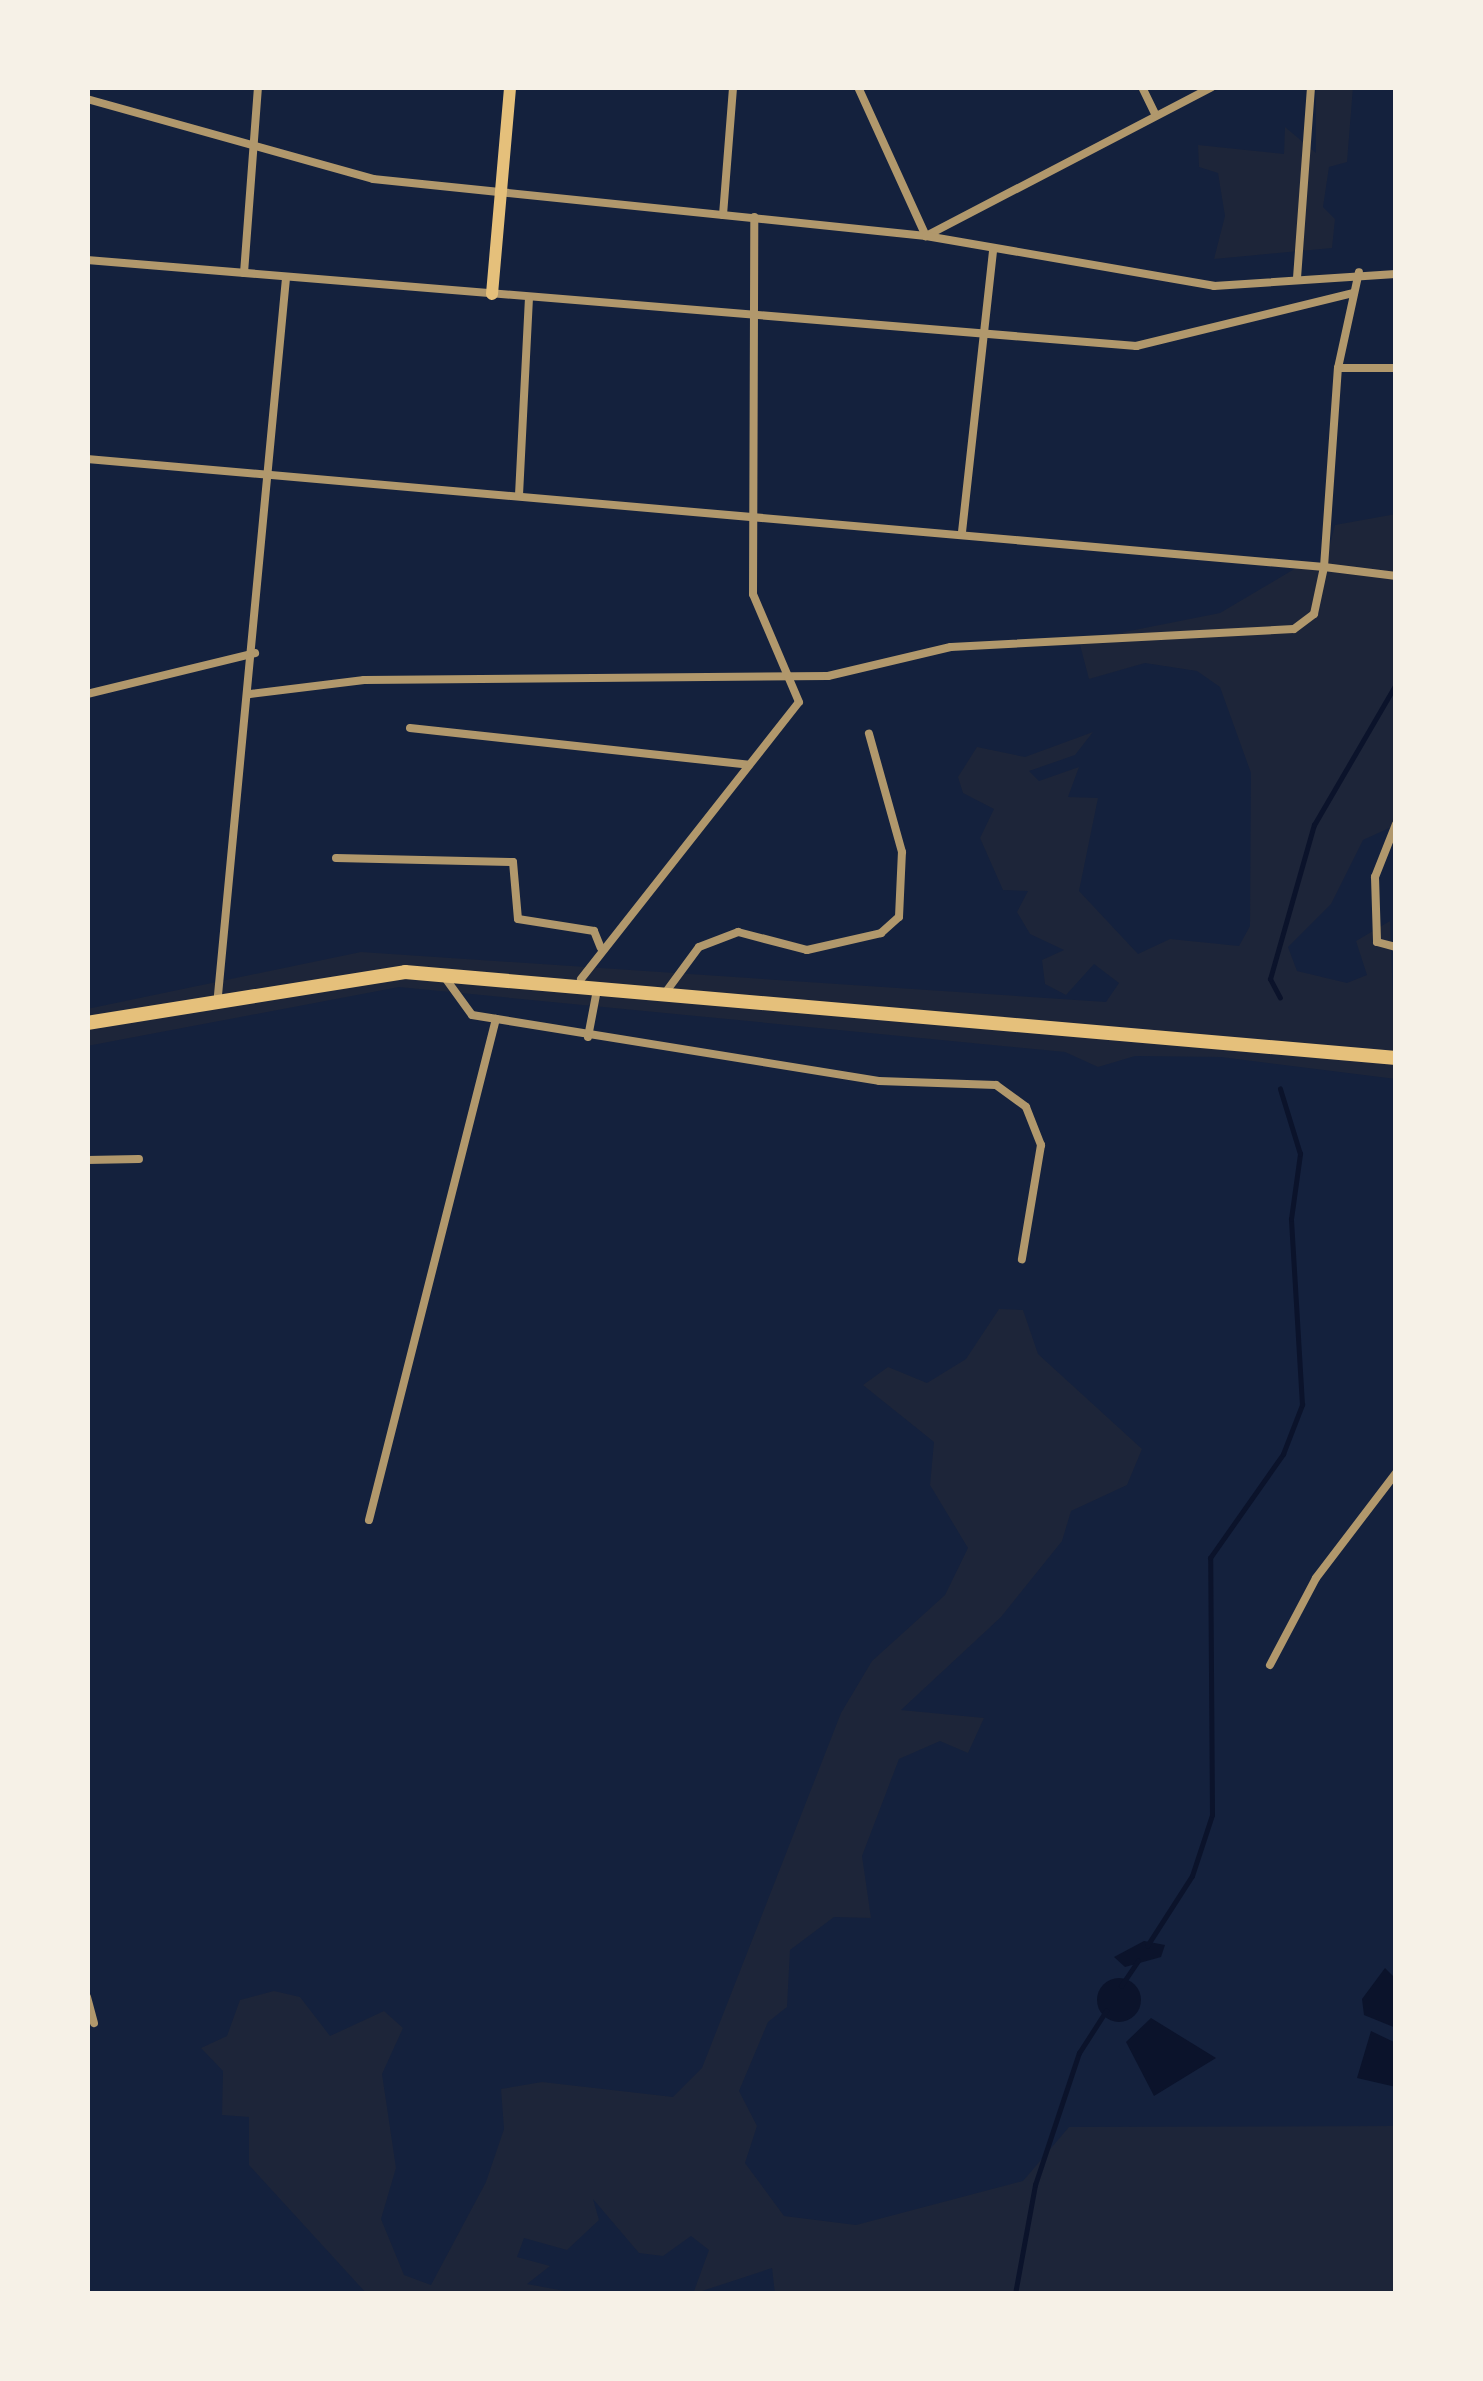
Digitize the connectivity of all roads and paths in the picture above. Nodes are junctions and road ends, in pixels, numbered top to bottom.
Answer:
1 (258, 87) edge
2 (510, 87) edge
3 (733, 87) edge
4 (858, 87) edge
5 (1142, 87) edge
6 (1212, 87) edge
7 (1311, 87) edge
8 (87, 99) edge
9 (1155, 114) junction
10 (254, 150) junction
11 (501, 192) junction
12 (723, 215) junction
13 (754, 217) junction
14 (926, 236) junction
15 (993, 250) junction
16 (87, 260) edge
17 (1358, 272) junction
18 (244, 273) junction
19 (1396, 274) edge
20 (286, 278) junction
21 (1297, 278) junction
22 (1354, 293) junction
23 (492, 294) junction
24 (529, 297) junction
25 (754, 320) junction
26 (982, 340) junction
27 (1337, 368) junction
28 (1396, 368) edge
29 (87, 459) edge
30 (274, 470) junction
31 (519, 495) junction
32 (753, 512) junction
33 (962, 532) junction
34 (1324, 567) junction
35 (1396, 576) edge
36 (255, 653) junction
37 (792, 676) junction
38 (87, 694) edge
39 (250, 694) junction
40 (410, 728) dead end
41 (869, 734) dead end
42 (750, 765) junction
43 (1396, 824) edge
44 (336, 858) dead end
45 (1396, 947) edge
46 (602, 950) junction
47 (442, 974) junction
48 (580, 980) junction
49 (599, 982) junction
50 (668, 989) junction
51 (218, 995) junction
52 (496, 1019) junction
53 (87, 1023) edge
54 (588, 1037) junction
55 (1396, 1058) edge
56 (139, 1159) dead end
57 (87, 1160) edge
58 (1022, 1259) dead end
59 (1396, 1473) edge
60 (368, 1520) dead end
61 (1270, 1665) dead end
62 (87, 1997) edge
63 (94, 2024) dead end

1 - 10 street
2 - 11 main road
3 - 12 street
4 - 14 street
5 - 9 street
6 - 9 street
7 - 21 street
8 - 10 street
9 - 14 street
10 - 11 street
10 - 18 street
11 - 12 street
11 - 23 main road
12 - 13 street
13 - 14 street
13 - 25 street
14 - 15 street
15 - 21 street
15 - 26 street
16 - 18 street
17 - 19 street
17 - 21 street
17 - 22 street
18 - 20 street
20 - 23 street
20 - 30 street
22 - 26 street
22 - 27 street
23 - 24 street
24 - 25 street
24 - 31 street
25 - 26 street
25 - 32 street
26 - 33 street
27 - 28 street
27 - 34 street
29 - 30 street
30 - 31 street
30 - 36 street
31 - 32 street
32 - 33 street
32 - 37 street
33 - 34 street
34 - 35 street
34 - 37 street
36 - 38 street
36 - 39 street
37 - 39 street
37 - 42 street
39 - 51 street
40 - 42 street
41 - 50 street
42 - 46 street
43 - 45 street
44 - 46 street
46 - 48 street
47 - 48 highway
47 - 51 highway
47 - 52 street
48 - 49 highway
49 - 50 highway
49 - 54 street
50 - 55 highway
51 - 53 highway
52 - 54 street
52 - 60 street
54 - 58 street
56 - 57 street
59 - 61 street
62 - 63 street

